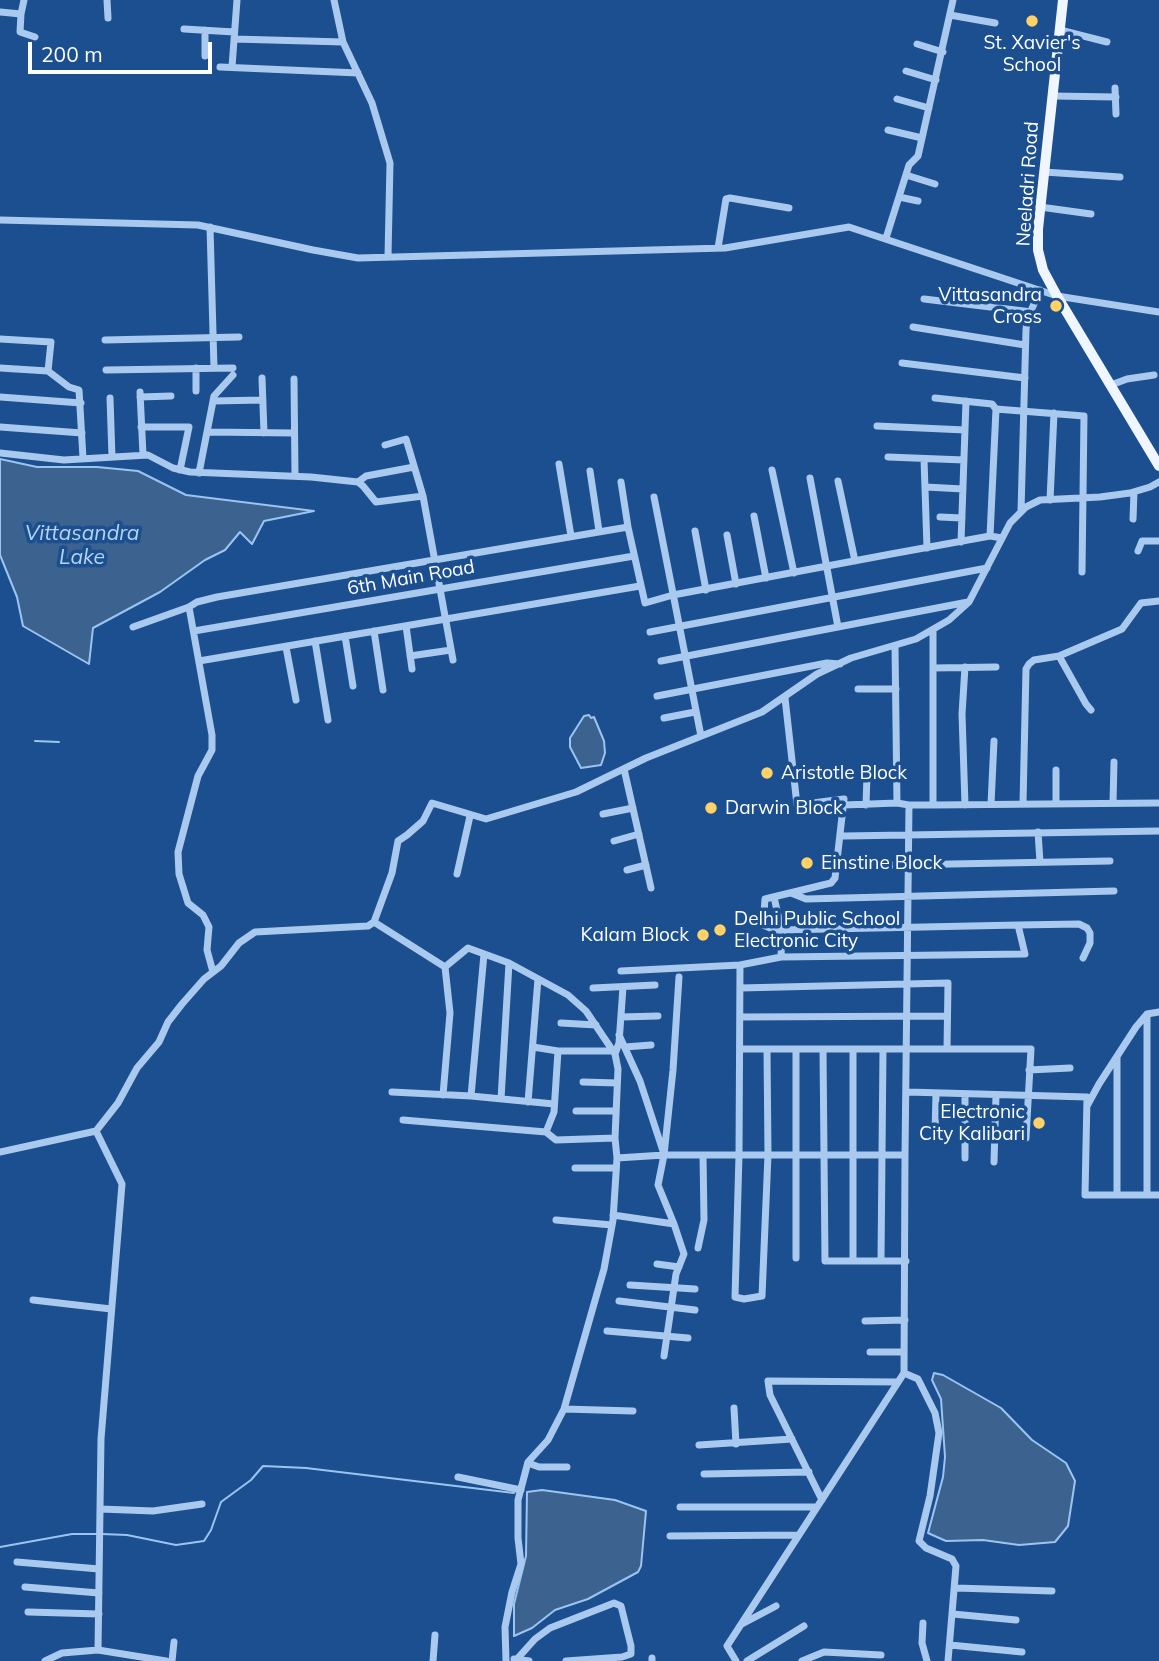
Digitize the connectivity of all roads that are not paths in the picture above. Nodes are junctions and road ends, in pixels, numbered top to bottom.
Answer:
1 (24, 0) edge
2 (107, 0) edge
3 (237, 0) edge
4 (334, 0) edge
5 (953, 0) edge
6 (1063, 0) edge
7 (0, 12) edge
8 (20, 15) junction
9 (950, 15) junction
10 (108, 18) dead end
11 (995, 23) dead end
12 (184, 29) dead end
13 (205, 30) junction
14 (1060, 30) junction
15 (234, 35) junction
16 (35, 37) dead end
17 (343, 41) junction
18 (1107, 42) dead end
19 (917, 44) dead end
20 (943, 52) junction
21 (205, 56) dead end
22 (220, 67) dead end
23 (232, 67) junction
24 (905, 71) dead end
25 (358, 73) junction
26 (936, 80) junction
27 (1053, 96) junction
28 (897, 99) dead end
29 (929, 108) junction
30 (1116, 114) dead end
31 (888, 130) dead end
32 (922, 138) junction
33 (1044, 172) junction
34 (906, 175) junction
35 (1120, 177) dead end
36 (935, 184) dead end
37 (899, 197) junction
38 (918, 201) dead end
39 (1040, 206) junction
40 (789, 208) dead end
41 (1091, 214) dead end
42 (0, 220) edge
43 (210, 227) junction
44 (886, 238) junction
45 (718, 248) junction
46 (388, 256) junction
47 (1040, 290) junction
48 (1057, 296) junction
49 (924, 299) dead end
50 (1032, 312) junction
51 (1159, 312) edge
52 (913, 327) dead end
53 (239, 337) dead end
54 (213, 338) junction
55 (0, 339) edge
56 (105, 340) dead end
57 (1026, 345) junction
58 (902, 363) dead end
59 (925, 365) junction
60 (0, 368) edge
61 (214, 368) junction
62 (195, 369) junction
63 (106, 370) dead end
64 (48, 371) junction
65 (924, 375) dead end
66 (1154, 375) dead end
67 (262, 378) dead end
68 (1025, 378) junction
69 (294, 379) dead end
70 (1111, 385) junction
71 (196, 391) dead end
72 (171, 396) dead end
73 (0, 397) edge
74 (110, 398) dead end
75 (935, 398) dead end
76 (263, 400) junction
77 (213, 401) junction
78 (966, 401) junction
79 (81, 403) junction
80 (996, 409) junction
81 (1024, 411) junction
82 (1054, 413) junction
83 (877, 426) dead end
84 (0, 427) edge
85 (141, 427) junction
86 (965, 430) junction
87 (207, 432) junction
88 (82, 433) junction
89 (264, 433) junction
90 (295, 433) junction
91 (385, 445) dead end
92 (0, 453) edge
93 (143, 455) junction
94 (112, 457) junction
95 (888, 457) dead end
96 (83, 458) junction
97 (924, 459) junction
98 (964, 460) junction
99 (559, 464) dead end
100 (1159, 466) edge
101 (414, 467) junction
102 (180, 470) junction
103 (772, 470) dead end
104 (590, 471) dead end
105 (199, 473) junction
106 (295, 476) junction
107 (810, 478) dead end
108 (838, 481) dead end
109 (358, 482) junction
110 (621, 482) dead end
111 (1159, 482) edge
112 (926, 487) junction
113 (963, 489) junction
114 (1134, 492) junction
115 (423, 495) junction
116 (654, 497) dead end
117 (1084, 498) junction
118 (1050, 500) junction
119 (1021, 512) junction
120 (754, 516) dead end
121 (940, 517) dead end
122 (962, 518) junction
123 (1133, 519) dead end
124 (628, 527) junction
125 (599, 531) junction
126 (695, 531) dead end
127 (727, 534) dead end
128 (571, 536) junction
129 (990, 537) junction
130 (1002, 538) junction
131 (1159, 541) edge
132 (961, 542) junction
133 (927, 548) junction
134 (1138, 551) dead end
135 (634, 556) junction
136 (435, 561) junction
137 (855, 561) junction
138 (828, 567) junction
139 (987, 568) junction
140 (1082, 572) dead end
141 (794, 573) junction
142 (766, 578) junction
143 (736, 584) junction
144 (640, 586) junction
145 (440, 589) junction
146 (706, 590) junction
147 (673, 595) junction
148 (832, 597) junction
149 (1159, 601) edge
150 (969, 602) junction
151 (189, 607) junction
152 (445, 619) junction
153 (406, 626) junction
154 (133, 627) dead end
155 (679, 627) junction
156 (838, 627) junction
157 (933, 630) junction
158 (194, 631) junction
159 (374, 631) junction
160 (650, 632) dead end
161 (345, 636) junction
162 (315, 641) junction
163 (286, 646) junction
164 (895, 646) junction
165 (451, 650) junction
166 (410, 656) junction
167 (1059, 656) junction
168 (685, 657) junction
169 (453, 660) dead end
170 (199, 661) junction
171 (661, 661) dead end
172 (841, 664) junction
173 (965, 667) junction
174 (996, 667) dead end
175 (412, 668) dead end
176 (933, 668) junction
177 (353, 686) dead end
178 (858, 689) dead end
179 (896, 689) junction
180 (383, 690) dead end
181 (691, 690) junction
182 (657, 696) dead end
183 (785, 698) junction
184 (296, 700) dead end
185 (1091, 710) dead end
186 (695, 712) junction
187 (664, 718) dead end
188 (328, 720) dead end
189 (701, 736) junction
190 (994, 741) dead end
191 (1114, 762) dead end
192 (624, 769) junction
193 (1056, 770) dead end
194 (867, 775) dead end
195 (897, 803) junction
196 (1113, 803) junction
197 (1159, 803) edge
198 (990, 804) junction
199 (1023, 804) junction
200 (1056, 804) junction
201 (866, 805) junction
202 (909, 805) junction
203 (933, 805) junction
204 (965, 805) junction
205 (844, 806) junction
206 (633, 808) junction
207 (603, 814) dead end
208 (470, 816) junction
209 (1159, 831) edge
210 (1038, 832) junction
211 (639, 834) junction
212 (910, 834) junction
213 (844, 836) dead end
214 (614, 841) dead end
215 (1110, 861) dead end
216 (1040, 863) junction
217 (646, 865) junction
218 (909, 865) junction
219 (845, 866) dead end
220 (627, 870) dead end
221 (457, 874) dead end
222 (651, 888) dead end
223 (1114, 891) dead end
224 (790, 893) junction
225 (910, 896) junction
226 (774, 897) junction
227 (374, 922) junction
228 (1018, 925) junction
229 (909, 926) junction
230 (781, 932) junction
231 (484, 954) junction
232 (781, 957) junction
233 (909, 957) junction
234 (1083, 958) dead end
235 (509, 963) junction
236 (740, 965) junction
237 (445, 967) junction
238 (621, 971) dead end
239 (213, 972) junction
240 (679, 976) dead end
241 (538, 979) junction
242 (654, 985) dead end
243 (908, 985) junction
244 (623, 987) junction
245 (593, 988) dead end
246 (740, 988) junction
247 (1159, 1012) edge
248 (1147, 1014) junction
249 (658, 1016) dead end
250 (908, 1016) junction
251 (947, 1016) junction
252 (621, 1017) junction
253 (740, 1017) junction
254 (561, 1023) dead end
255 (596, 1025) junction
256 (620, 1035) junction
257 (652, 1045) dead end
258 (625, 1046) junction
259 (533, 1047) junction
260 (740, 1049) junction
261 (767, 1049) junction
262 (796, 1049) junction
263 (823, 1049) junction
264 (853, 1049) junction
265 (883, 1049) junction
266 (947, 1049) junction
267 (907, 1050) junction
268 (558, 1051) junction
269 (614, 1053) junction
270 (1117, 1056) junction
271 (1070, 1068) dead end
272 (1029, 1070) junction
273 (583, 1082) dead end
274 (617, 1083) junction
275 (392, 1092) dead end
276 (906, 1092) junction
277 (936, 1093) junction
278 (965, 1094) junction
279 (443, 1095) junction
280 (996, 1095) junction
281 (471, 1096) junction
282 (1027, 1096) junction
283 (501, 1099) junction
284 (527, 1102) junction
285 (554, 1104) junction
286 (1087, 1107) junction
287 (576, 1111) dead end
288 (616, 1111) junction
289 (403, 1120) dead end
290 (96, 1131) junction
291 (546, 1132) junction
292 (935, 1133) dead end
293 (615, 1138) junction
294 (1026, 1138) dead end
295 (0, 1152) edge
296 (664, 1155) junction
297 (703, 1155) junction
298 (739, 1155) junction
299 (768, 1155) junction
300 (853, 1155) junction
301 (796, 1156) junction
302 (824, 1156) junction
303 (882, 1156) junction
304 (905, 1156) junction
305 (617, 1158) junction
306 (965, 1158) dead end
307 (994, 1161) dead end
308 (575, 1168) dead end
309 (616, 1168) junction
310 (1117, 1195) junction
311 (1147, 1195) junction
312 (1159, 1195) edge
313 (613, 1215) junction
314 (556, 1220) dead end
315 (674, 1224) junction
316 (612, 1225) junction
317 (698, 1248) dead end
318 (796, 1258) dead end
319 (853, 1261) junction
320 (881, 1261) junction
321 (906, 1261) junction
322 (657, 1264) dead end
323 (679, 1267) junction
324 (630, 1285) dead end
325 (674, 1289) junction
326 (695, 1289) dead end
327 (33, 1300) dead end
328 (619, 1301) dead end
329 (671, 1308) junction
330 (111, 1309) junction
331 (695, 1310) dead end
332 (905, 1320) junction
333 (865, 1321) dead end
334 (607, 1331) dead end
335 (667, 1337) junction
336 (688, 1338) dead end
337 (870, 1352) dead end
338 (904, 1352) junction
339 (664, 1356) dead end
340 (904, 1373) junction
341 (898, 1382) junction
342 (734, 1408) dead end
343 (564, 1409) junction
344 (633, 1410) dead end
345 (792, 1439) junction
346 (736, 1444) junction
347 (699, 1445) dead end
348 (528, 1464) junction
349 (566, 1468) dead end
350 (809, 1472) junction
351 (704, 1474) dead end
352 (458, 1477) dead end
353 (521, 1490) junction
354 (819, 1503) junction
355 (202, 1504) dead end
356 (680, 1507) dead end
357 (100, 1509) junction
358 (799, 1535) junction
359 (670, 1536) dead end
360 (17, 1562) dead end
361 (99, 1569) junction
362 (25, 1587) dead end
363 (956, 1588) junction
364 (1052, 1591) dead end
365 (99, 1593) junction
366 (776, 1606) dead end
367 (28, 1612) dead end
368 (99, 1614) junction
369 (953, 1614) junction
370 (1016, 1620) dead end
371 (923, 1623) dead end
372 (741, 1624) junction
373 (804, 1626) dead end
374 (435, 1634) dead end
375 (174, 1642) dead end
376 (950, 1645) junction
377 (98, 1650) junction
378 (1023, 1652) dead end
379 (881, 1655) dead end
380 (506, 1659) edge
381 (517, 1659) edge
382 (45, 1661) edge
383 (166, 1661) edge
384 (173, 1661) edge
385 (433, 1661) edge
386 (529, 1661) edge
387 (569, 1661) edge
388 (736, 1661) edge
389 (747, 1661) edge
390 (802, 1661) edge
391 (927, 1661) edge
392 (948, 1661) edge

1 - 8 street
2 - 10 street
3 - 15 street
4 - 17 street
5 - 9 street
6 - 14 main road, Neeladri Road
7 - 8 street
8 - 16 street
9 - 11 street
9 - 20 street
12 - 13 street
13 - 15 street
13 - 21 street
14 - 18 street
14 - 27 main road, Neeladri Road
15 - 17 street
15 - 23 street
17 - 25 street
19 - 20 street
20 - 26 street
22 - 23 street
23 - 25 street
24 - 26 street
25 - 46 street
26 - 29 street
27 - 30 street
27 - 33 main road, Neeladri Road
28 - 29 street
29 - 32 street
31 - 32 street
32 - 34 street
33 - 35 street
33 - 39 main road, Neeladri Road
34 - 36 street
34 - 37 street
37 - 38 street
37 - 44 street
39 - 41 street
39 - 48 main road, Neeladri Road
40 - 45 street
42 - 43 street
43 - 46 street
43 - 54 street
44 - 45 street
44 - 47 street
45 - 46 street
47 - 48 street
47 - 50 street
48 - 51 street
48 - 70 main road, Neeladri Road
49 - 50 street
50 - 57 street
52 - 57 street
53 - 54 street
54 - 56 street
54 - 61 street
55 - 64 street
57 - 68 street
58 - 59 street
59 - 65 street
59 - 68 street
60 - 64 street
61 - 62 street
61 - 77 street
62 - 63 street
62 - 71 street
64 - 79 street
66 - 70 street
67 - 76 street
68 - 81 street
69 - 90 street
70 - 100 main road, Neeladri Road
72 - 85 street
73 - 79 street
74 - 94 street
75 - 78 street
76 - 77 street
76 - 89 street
77 - 87 street
78 - 80 street
78 - 86 street
79 - 88 street
80 - 81 street
80 - 129 street
81 - 82 street
81 - 119 street
82 - 117 street
82 - 118 street
83 - 86 street
84 - 88 street
85 - 93 street
85 - 102 street
86 - 98 street
87 - 89 street
87 - 105 street
88 - 96 street
89 - 90 street
90 - 106 street
91 - 101 street
92 - 96 street
93 - 94 street
93 - 102 street
94 - 96 street
95 - 97 street
97 - 98 street
97 - 112 street
98 - 113 street
99 - 128 street
101 - 109 street
101 - 115 street
102 - 105 street
103 - 141 street
104 - 125 street
105 - 106 street
106 - 109 street
107 - 138 street
108 - 137 street
109 - 115 street
110 - 124 street
111 - 114 street
112 - 113 street
112 - 133 street
113 - 122 street
114 - 117 street
114 - 123 street
115 - 136 street
116 - 147 street
117 - 118 street
117 - 140 street
118 - 119 street
119 - 130 street
120 - 142 street
121 - 122 street
122 - 132 street
124 - 125 street
124 - 135 street
125 - 128 street
126 - 146 street
127 - 143 street
128 - 136 street
129 - 130 street
129 - 132 street
130 - 139 street
131 - 134 street
132 - 133 street
133 - 137 street
135 - 144 street
135 - 145 street, 6th Main Road
136 - 145 street
136 - 151 street
137 - 138 street
138 - 141 street
138 - 148 street
139 - 148 street
139 - 150 street
141 - 142 street
142 - 143 street
143 - 146 street
144 - 147 street
144 - 152 street
145 - 152 street
145 - 158 street, 6th Main Road
146 - 147 street
147 - 155 street
148 - 155 street
148 - 156 street
149 - 167 street
150 - 156 street
150 - 157 street
151 - 154 street
151 - 158 street
152 - 153 street
152 - 165 street
153 - 159 street
153 - 166 street
155 - 160 street
155 - 168 street
156 - 168 street
157 - 164 street
157 - 176 street
158 - 170 street
159 - 161 street
159 - 180 street
161 - 162 street
161 - 177 street
162 - 163 street
162 - 188 street
163 - 170 street
163 - 184 street
164 - 172 street
164 - 179 street
165 - 166 street
165 - 169 street
166 - 175 street
167 - 185 street
167 - 199 street
168 - 171 street
168 - 181 street
170 - 239 street
172 - 181 street
172 - 183 street
173 - 174 street
173 - 176 street
173 - 204 street
176 - 203 street
178 - 179 street
179 - 195 street
181 - 182 street
181 - 186 street
183 - 189 street
183 - 205 street
186 - 187 street
186 - 189 street
189 - 192 street
190 - 198 street
191 - 196 street
192 - 206 street
192 - 208 street
193 - 200 street
194 - 201 street
195 - 201 street
195 - 202 street
196 - 197 street
196 - 200 street
198 - 199 street
198 - 204 street
199 - 200 street
201 - 205 street
202 - 203 street
202 - 212 street
203 - 204 street
205 - 224 street
206 - 207 street
206 - 211 street
208 - 221 street
208 - 227 street
209 - 210 street
210 - 212 street
210 - 216 street
211 - 214 street
211 - 217 street
212 - 213 street
212 - 218 street
215 - 216 street
216 - 218 street
217 - 220 street
217 - 222 street
218 - 219 street
218 - 225 street
223 - 225 street
224 - 225 street
224 - 226 street
225 - 229 street
226 - 230 street
226 - 230 street
227 - 237 street
227 - 239 street
228 - 229 street
228 - 233 street
228 - 234 street
229 - 230 street
229 - 233 street
230 - 232 street
231 - 235 street
231 - 237 street
231 - 281 street
232 - 233 street
232 - 236 street
233 - 243 street
235 - 241 street
235 - 283 street
236 - 238 street
236 - 246 street
237 - 279 street
239 - 290 street
240 - 296 street
241 - 255 street
241 - 259 street
242 - 244 street
243 - 246 street
243 - 250 street
243 - 251 street
244 - 245 street
244 - 252 street
246 - 253 street
247 - 248 street
248 - 270 street
248 - 311 street
249 - 252 street
250 - 251 street
250 - 253 street
250 - 267 street
251 - 266 street
252 - 256 street
253 - 260 street
254 - 255 street
255 - 269 street
256 - 258 street
256 - 269 street
257 - 258 street
258 - 296 street
259 - 268 street
259 - 284 street
260 - 261 street
260 - 298 street
261 - 262 street
261 - 299 street
262 - 263 street
262 - 301 street
263 - 264 street
263 - 302 street
264 - 265 street
264 - 300 street
265 - 267 street
265 - 303 street
266 - 267 street
266 - 272 street
267 - 276 street
268 - 269 street
268 - 285 street
269 - 274 street
270 - 286 street
270 - 310 street
271 - 272 street
272 - 282 street
273 - 274 street
274 - 288 street
275 - 279 street
276 - 277 street
276 - 304 street
277 - 278 street
277 - 292 street
278 - 280 street
278 - 306 street
279 - 281 street
280 - 282 street
280 - 307 street
281 - 283 street
282 - 286 street
282 - 294 street
283 - 284 street
284 - 285 street
285 - 291 street
286 - 310 street
287 - 288 street
288 - 293 street
289 - 291 street
290 - 295 street
290 - 330 street
291 - 293 street
293 - 305 street
296 - 297 street
296 - 305 street
296 - 315 street
297 - 298 street
297 - 317 street
298 - 299 street
298 - 299 street
299 - 301 street
300 - 302 street
300 - 303 street
300 - 319 street
301 - 302 street
301 - 318 street
302 - 319 street
303 - 304 street
303 - 320 street
304 - 321 street
305 - 309 street
308 - 309 street
309 - 313 street
310 - 311 street
311 - 312 street
313 - 315 street
313 - 316 street
314 - 316 street
315 - 323 street
316 - 343 street
319 - 320 street
320 - 321 street
321 - 332 street
322 - 323 street
323 - 325 street
324 - 325 street
325 - 326 street
325 - 329 street
327 - 330 street
328 - 329 street
329 - 331 street
329 - 335 street
330 - 357 street
332 - 333 street
332 - 338 street
334 - 335 street
335 - 336 street
335 - 339 street
337 - 338 street
338 - 340 street
340 - 341 street
340 - 363 street
341 - 345 street
341 - 354 street
342 - 346 street
343 - 344 street
343 - 348 street
345 - 346 street
345 - 350 street
346 - 347 street
348 - 349 street
348 - 353 street
350 - 351 street
350 - 354 street
352 - 353 street
353 - 380 street
354 - 356 street
354 - 358 street
355 - 357 street
357 - 361 street
358 - 359 street
358 - 372 street
360 - 361 street
361 - 365 street
362 - 365 street
363 - 364 street
363 - 369 street
365 - 368 street
366 - 372 street
367 - 368 street
368 - 377 street
369 - 370 street
369 - 376 street
371 - 391 street
372 - 388 street
373 - 389 street
374 - 385 street
375 - 384 street
376 - 378 street
376 - 392 street
377 - 382 street
377 - 383 street
379 - 390 street
380 - 381 street
381 - 386 street
381 - 387 street

